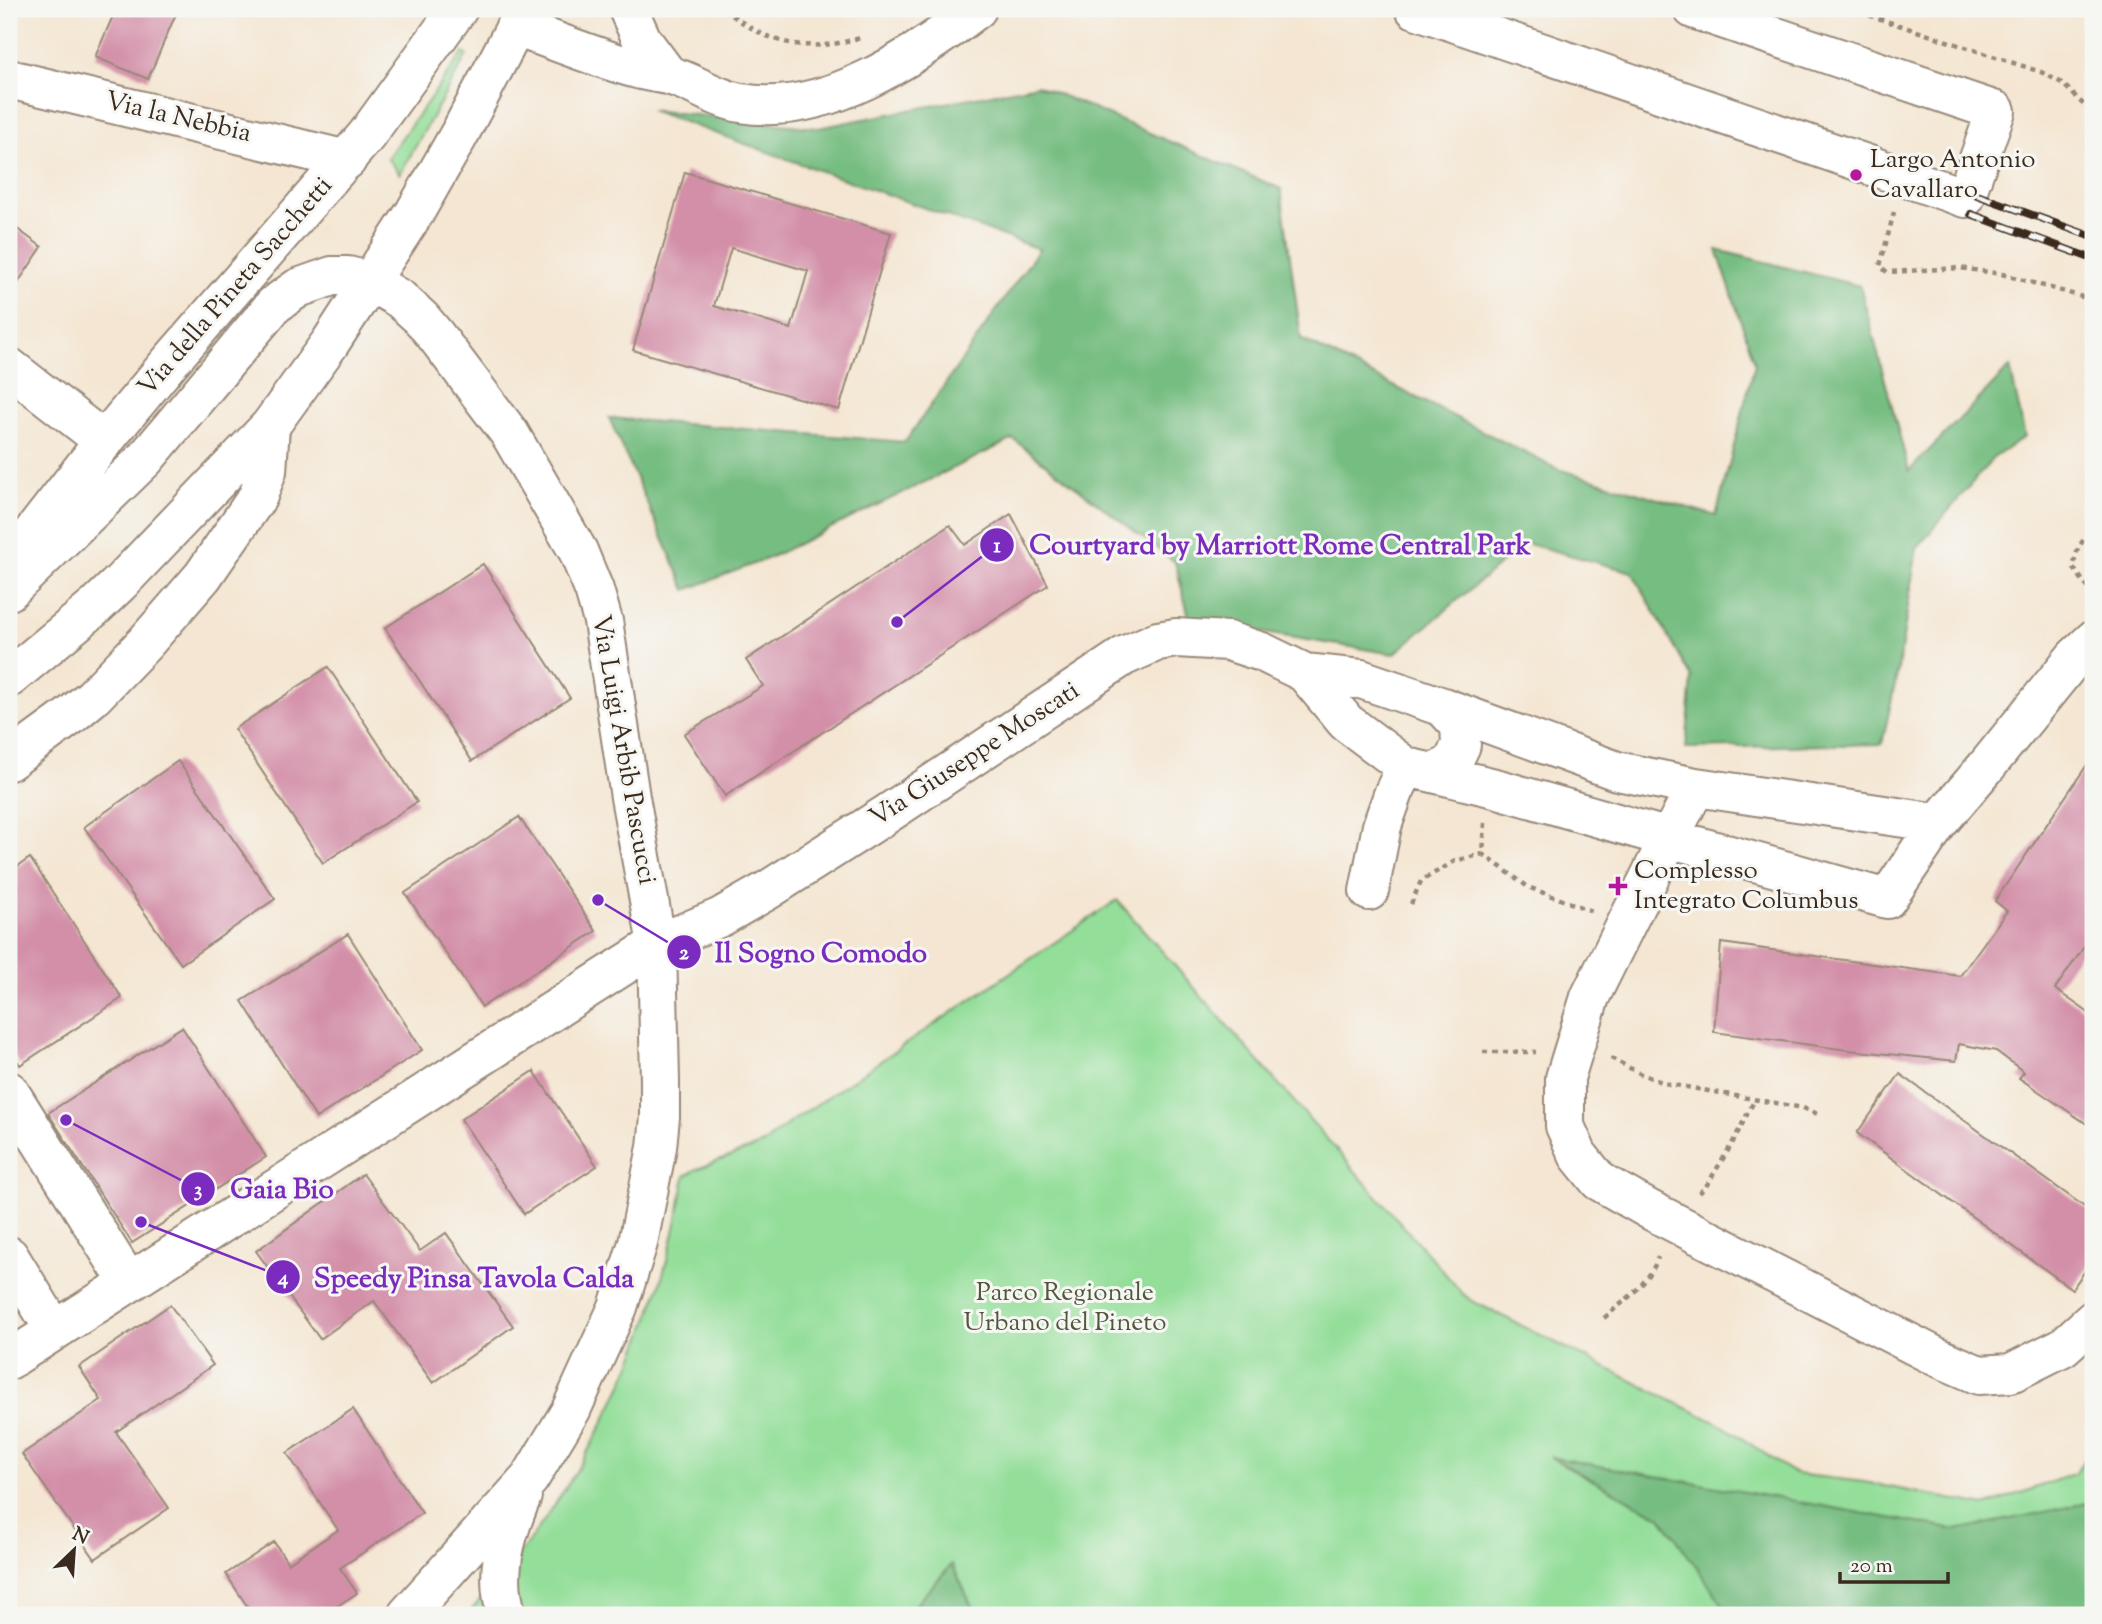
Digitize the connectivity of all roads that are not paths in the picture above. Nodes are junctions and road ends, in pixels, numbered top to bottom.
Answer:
1 (458, 9) edge
2 (628, 9) edge
3 (977, 9) edge
4 (1415, 9) edge
5 (1693, 9) edge
6 (520, 18) edge
7 (668, 75) junction
8 (9, 79) edge
9 (347, 160) junction
10 (371, 282) junction
11 (9, 367) edge
12 (270, 426) junction
13 (104, 441) junction
14 (9, 563) edge
15 (9, 591) edge
16 (2093, 640) edge
17 (1305, 673) junction
18 (9, 678) edge
19 (1443, 707) junction
20 (9, 761) edge
21 (1420, 770) junction
22 (1696, 787) junction
23 (1938, 823) junction
24 (1669, 838) junction
25 (1369, 891) dead end
26 (657, 944) junction
27 (9, 1092) edge
28 (9, 1256) edge
29 (130, 1283) junction
30 (2093, 1320) edge
31 (54, 1329) junction
32 (9, 1360) edge
33 (530, 1478) junction
34 (407, 1615) edge
35 (507, 1615) edge

1 - 9 street, Via della Pineta Sacchetti
2 - 7 street
3 - 7 street
4 - 5 street
6 - 7 street
6 - 10 street
8 - 9 street, Via la Nebbia
9 - 13 street, Via della Pineta Sacchetti
10 - 12 street
10 - 15 street, Via della Pineta Sacchetti
10 - 26 street, Via Luigi Arbib Pascucci
11 - 13 street
12 - 18 street
12 - 20 street
13 - 14 street, Via della Pineta Sacchetti
16 - 23 street
17 - 19 street, Via Giuseppe Moscati
17 - 21 street, Via Giuseppe Moscati
17 - 26 street, Via Giuseppe Moscati
19 - 21 street
19 - 22 street, Via Giuseppe Moscati
21 - 24 street
21 - 25 street
22 - 23 street, Via Giuseppe Moscati
22 - 24 street
23 - 24 street
24 - 30 street
26 - 29 street, Via Giuseppe Moscati
26 - 33 street, Via Luigi Arbib Pascucci
27 - 29 street
28 - 31 street
29 - 31 street, Via Giuseppe Moscati
31 - 32 street, Via Giuseppe Moscati
33 - 34 street
33 - 35 street

